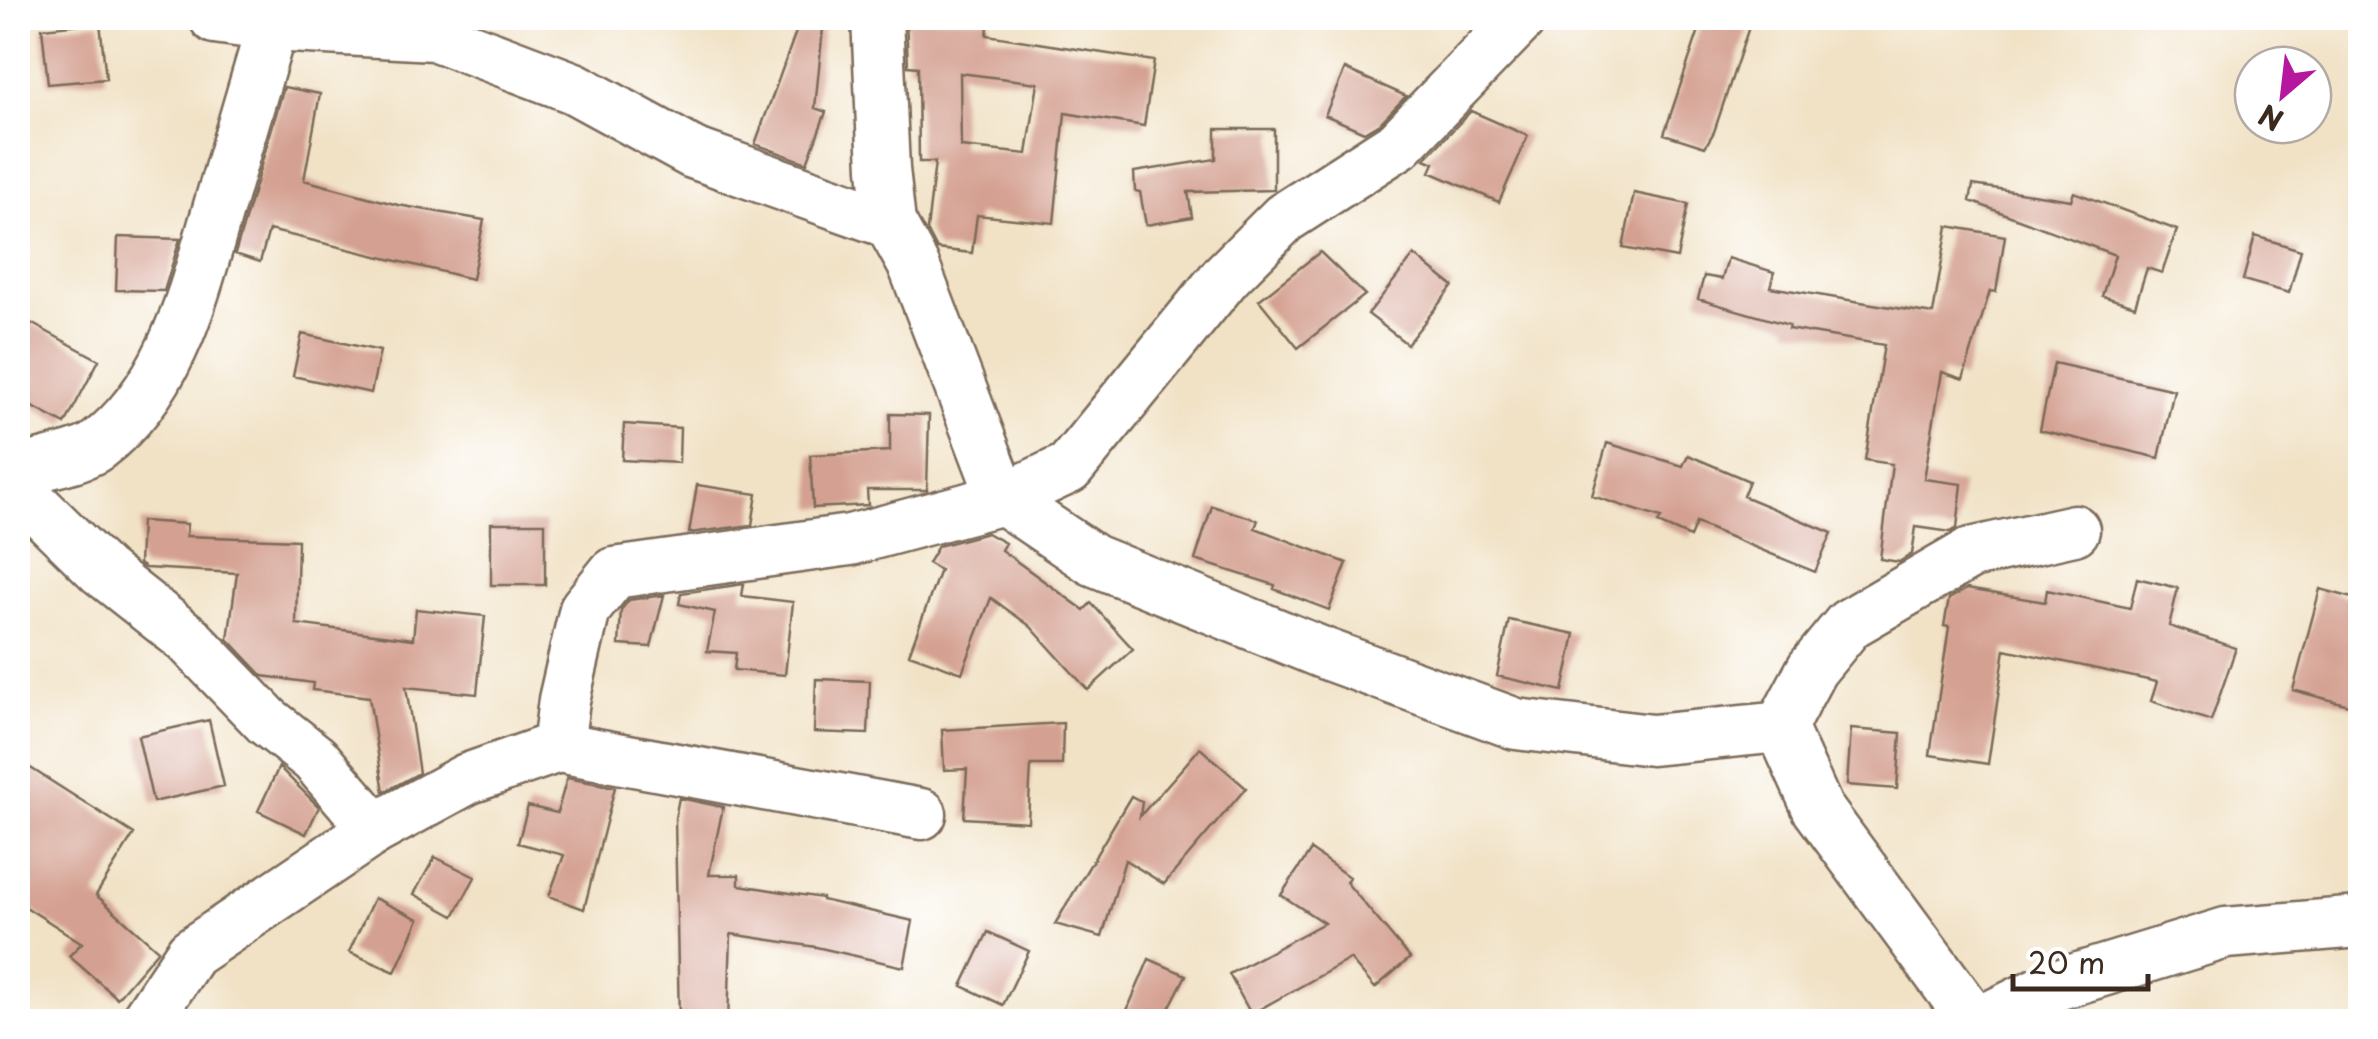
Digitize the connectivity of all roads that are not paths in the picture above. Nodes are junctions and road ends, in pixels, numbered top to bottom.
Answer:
1 (215, 18) edge
2 (877, 18) edge
3 (1521, 18) edge
4 (272, 26) junction
5 (890, 223) junction
6 (22, 470) edge
7 (1002, 499) junction
8 (2074, 530) dead end
9 (1780, 728) junction
10 (558, 746) junction
11 (921, 814) dead end
12 (375, 829) junction
13 (2360, 922) edge
14 (145, 1022) edge
15 (1978, 1022) edge

1 - 4 street
2 - 5 street
3 - 7 street
4 - 5 street
4 - 6 street
5 - 7 street
6 - 12 street
7 - 9 street
7 - 10 street
8 - 9 street
9 - 15 street
10 - 11 street
10 - 12 street
12 - 14 street
13 - 15 street

